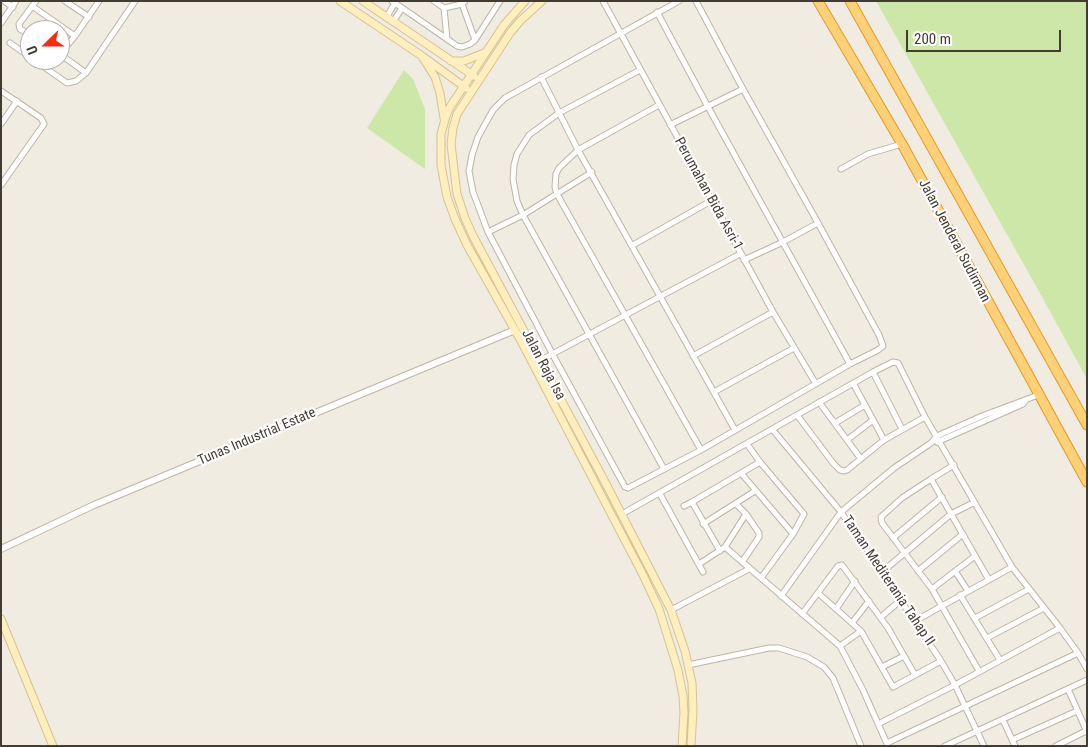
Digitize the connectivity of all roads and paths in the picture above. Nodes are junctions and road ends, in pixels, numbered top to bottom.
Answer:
1 (4, 1) edge
2 (16, 1) edge
3 (65, 1) edge
4 (99, 1) edge
5 (135, 1) edge
6 (340, 1) edge
7 (362, 1) edge
8 (434, 1) edge
9 (500, 1) edge
10 (525, 1) edge
11 (542, 1) edge
12 (603, 1) edge
13 (679, 1) edge
14 (696, 1) edge
15 (818, 1) edge
16 (850, 1) edge
17 (394, 2) edge
18 (464, 3) edge
19 (34, 4) edge
20 (12, 7) junction
21 (402, 8) junction
22 (444, 8) junction
23 (657, 12) junction
24 (88, 17) junction
25 (386, 18) junction
26 (21, 20) edge
27 (393, 22) junction
28 (1, 23) edge
29 (620, 33) junction
30 (75, 36) junction
31 (447, 39) junction
32 (475, 40) junction
33 (10, 43) dead end
34 (20, 50) edge
35 (486, 52) junction
36 (422, 56) junction
37 (451, 61) junction
38 (48, 70) edge
39 (640, 70) junction
40 (86, 73) junction
41 (471, 74) junction
42 (541, 77) junction
43 (479, 79) junction
44 (464, 86) junction
45 (743, 88) junction
46 (1, 91) edge
47 (471, 91) junction
48 (16, 101) junction
49 (659, 104) junction
50 (707, 106) junction
51 (559, 113) junction
52 (444, 123) junction
53 (1, 124) edge
54 (670, 124) junction
55 (902, 144) junction
56 (578, 150) junction
57 (841, 169) dead end
58 (592, 172) junction
59 (1, 185) edge
60 (557, 194) junction
61 (711, 201) junction
62 (523, 215) junction
63 (818, 223) junction
64 (488, 232) junction
65 (783, 242) junction
66 (633, 246) junction
67 (740, 254) junction
68 (744, 260) junction
69 (660, 296) junction
70 (773, 312) junction
71 (625, 316) junction
72 (523, 327) junction
73 (515, 330) junction
74 (590, 334) junction
75 (794, 348) junction
76 (553, 355) junction
77 (693, 356) junction
78 (540, 360) junction
79 (850, 364) junction
80 (873, 372) junction
81 (853, 383) junction
82 (816, 384) junction
83 (714, 392) junction
84 (1038, 395) junction
85 (819, 402) junction
86 (865, 405) junction
87 (797, 415) junction
88 (925, 417) junction
89 (873, 420) junction
90 (835, 423) junction
91 (1087, 425) edge
92 (902, 429) junction
93 (735, 430) junction
94 (772, 430) junction
95 (938, 439) junction
96 (847, 440) junction
97 (884, 440) junction
98 (747, 444) junction
99 (701, 450) junction
100 (861, 459) junction
101 (760, 462) junction
102 (954, 465) junction
103 (664, 469) junction
104 (741, 474) junction
105 (931, 479) junction
106 (1087, 482) edge
107 (755, 491) junction
108 (660, 494) junction
109 (942, 497) junction
110 (692, 502) junction
111 (973, 503) junction
112 (736, 504) junction
113 (684, 506) dead end
114 (841, 512) junction
115 (622, 514) junction
116 (746, 514) junction
117 (951, 514) junction
118 (703, 524) junction
119 (793, 534) junction
120 (963, 534) junction
121 (893, 538) junction
122 (725, 547) junction
123 (1, 549) edge
124 (720, 552) junction
125 (905, 553) junction
126 (975, 556) junction
127 (742, 562) junction
128 (699, 564) junction
129 (1012, 568) junction
130 (749, 569) junction
131 (918, 571) junction
132 (955, 571) junction
133 (703, 572) dead end
134 (882, 572) junction
135 (761, 578) junction
136 (989, 580) junction
137 (855, 581) junction
138 (1029, 589) junction
139 (932, 590) junction
140 (968, 591) junction
141 (818, 593) junction
142 (960, 595) junction
143 (781, 596) junction
144 (901, 600) junction
145 (870, 601) junction
146 (942, 606) junction
147 (1044, 608) junction
148 (836, 609) junction
149 (671, 610) junction
150 (802, 614) junction
151 (881, 617) junction
152 (975, 618) junction
153 (1, 619) edge
154 (915, 621) junction
155 (852, 623) junction
156 (1060, 628) junction
157 (1, 631) edge
158 (861, 631) junction
159 (987, 638) junction
160 (840, 646) junction
161 (1078, 653) junction
162 (904, 656) junction
163 (1000, 660) junction
164 (941, 661) junction
165 (688, 665) junction
166 (882, 668) junction
167 (1087, 669) edge
168 (979, 671) junction
169 (915, 675) junction
170 (1087, 680) edge
171 (955, 685) junction
172 (1068, 689) junction
173 (965, 706) junction
174 (1077, 711) junction
175 (1003, 720) junction
176 (878, 724) junction
177 (683, 728) junction
178 (692, 729) junction
179 (977, 732) junction
180 (1086, 732) edge
181 (1012, 740) junction
182 (888, 744) edge
183 (954, 744) edge
184 (1064, 744) edge
185 (48, 746) edge
186 (52, 746) edge
187 (682, 746) edge
188 (691, 746) edge
189 (861, 746) edge
190 (945, 746) edge
191 (984, 746) edge
192 (1015, 746) edge
193 (1056, 746) edge

1 - 20 street
2 - 20 street
3 - 24 street
4 - 24 street
5 - 40 street
6 - 36 main road
7 - 25 main road
8 - 22 street
9 - 32 street
10 - 35 main road, Jalan Raja Isa
11 - 43 main road, Jalan Raja Isa
12 - 29 street, Perumahan Bida Asri-1
13 - 23 street
14 - 45 street
15 - 55 highway, Jalan Jenderal Sudirman
16 - 91 highway, Jalan Jenderal Sudirman
17 - 21 street
17 - 25 street
18 - 22 street
18 - 32 street
19 - 26 street
19 - 30 street
20 - 28 street
21 - 27 street
21 - 31 street
22 - 31 street
23 - 29 street
23 - 50 street
24 - 30 street
25 - 27 main road
27 - 37 main road
29 - 39 street, Perumahan Bida Asri-1
29 - 42 street
30 - 40 street
31 - 32 street
33 - 34 street
35 - 37 main road
35 - 41 main road, Jalan Raja Isa
36 - 44 main road
36 - 52 main road
37 - 41 main road
38 - 40 street
39 - 49 street, Perumahan Bida Asri-1
39 - 51 street
41 - 43 main road
41 - 44 main road, Jalan Raja Isa
42 - 51 street
42 - 64 street
43 - 47 main road, Jalan Raja Isa
44 - 47 main road
44 - 52 main road, Jalan Raja Isa
45 - 50 street
45 - 63 street
46 - 48 street
47 - 72 main road, Jalan Raja Isa
48 - 53 street
48 - 59 street
49 - 54 street, Perumahan Bida Asri-1
49 - 56 street
50 - 54 street
50 - 65 street
51 - 56 street
51 - 62 street
52 - 73 main road, Jalan Raja Isa
54 - 61 street, Perumahan Bida Asri-1
55 - 57 street
55 - 84 highway, Jalan Jenderal Sudirman
56 - 58 street
56 - 60 street
58 - 60 street
58 - 66 street
60 - 62 street
60 - 71 street
61 - 66 street
61 - 67 street, Perumahan Bida Asri-1
62 - 64 street
62 - 74 street
63 - 65 street
63 - 79 street
64 - 76 street
65 - 68 street
65 - 79 street
66 - 69 street
67 - 68 street, Perumahan Bida Asri-1
67 - 69 street
68 - 70 street, Perumahan Bida Asri-1
69 - 71 street
69 - 77 street
70 - 75 street, Perumahan Bida Asri-1
70 - 77 street
71 - 74 street
71 - 99 street
72 - 73 main road
72 - 78 main road, Jalan Raja Isa
73 - 123 street, Tunas Industrial Estate
73 - 177 main road, Jalan Raja Isa
74 - 76 street
74 - 103 street
75 - 82 street, Perumahan Bida Asri-1
75 - 83 street
76 - 78 street
76 - 103 street
77 - 83 street
78 - 115 main road, Jalan Raja Isa
79 - 82 street
80 - 81 street
80 - 88 street
80 - 92 street
81 - 85 street
81 - 86 street
82 - 93 street
83 - 93 street
84 - 95 street
84 - 106 highway, Jalan Jenderal Sudirman
85 - 87 street
85 - 90 street
86 - 89 street
86 - 90 street
87 - 94 street
87 - 100 street
88 - 92 street
88 - 95 street
89 - 96 street
89 - 97 street
90 - 96 street
92 - 97 street
93 - 99 street
94 - 98 street
94 - 114 street, Taman Mediterania Tahap II
95 - 102 street
95 - 114 street
96 - 100 street
97 - 100 street
98 - 101 street
98 - 108 street
99 - 103 street
101 - 104 street
101 - 119 street
102 - 105 street
102 - 111 street
104 - 107 street
104 - 110 street
105 - 109 street
105 - 121 street
107 - 112 street
107 - 119 street
108 - 115 street
108 - 128 street
109 - 117 street
109 - 121 street
110 - 113 street
110 - 118 street
111 - 117 street
111 - 129 street
112 - 116 street
112 - 118 street
114 - 134 street, Taman Mediterania Tahap II
114 - 143 street
115 - 149 main road, Jalan Raja Isa
116 - 122 street
116 - 127 street
117 - 120 street
117 - 125 street
118 - 124 street
119 - 135 street
120 - 126 street
120 - 131 street
121 - 125 street
122 - 124 street
122 - 127 street
124 - 128 street
125 - 131 street
125 - 134 street
126 - 132 street
126 - 136 street
127 - 130 street
128 - 133 street
129 - 136 street
129 - 138 street
130 - 135 street
130 - 149 street
131 - 139 street
132 - 139 street
132 - 140 street
134 - 144 street, Taman Mediterania Tahap II
135 - 143 street
136 - 140 street
137 - 141 street
137 - 145 street
137 - 148 street
138 - 147 street
138 - 152 street
139 - 146 street
140 - 142 street
141 - 148 street
141 - 150 street
142 - 146 street
142 - 152 street
143 - 150 street
144 - 151 street
144 - 154 street, Taman Mediterania Tahap II
145 - 151 street
145 - 155 street
146 - 154 street
146 - 168 street
147 - 156 street
147 - 159 street
148 - 155 street
149 - 165 main road, Jalan Raja Isa
150 - 160 street
151 - 162 street
152 - 159 street
153 - 186 main road
154 - 164 street, Taman Mediterania Tahap II
155 - 158 street
156 - 161 street
156 - 163 street
157 - 185 main road
158 - 160 street
158 - 166 street
159 - 163 street
160 - 176 street
161 - 167 street
161 - 173 street
162 - 166 street
162 - 169 street
163 - 168 street
164 - 169 street
164 - 171 street, Taman Mediterania Tahap II
165 - 178 main road, Jalan Raja Isa
165 - 189 street
166 - 169 street
168 - 171 street
170 - 172 street
171 - 173 street, Taman Mediterania Tahap II
171 - 176 street
172 - 174 street
172 - 175 street
173 - 179 street, Taman Mediterania Tahap II
173 - 182 street
174 - 180 street
174 - 181 street
175 - 179 street
175 - 181 street
176 - 182 street
177 - 178 main road
177 - 187 main road, Jalan Raja Isa
178 - 188 main road, Jalan Raja Isa
179 - 183 street
179 - 191 street, Taman Mediterania Tahap II
180 - 184 street
181 - 192 street
183 - 190 street
184 - 193 street

